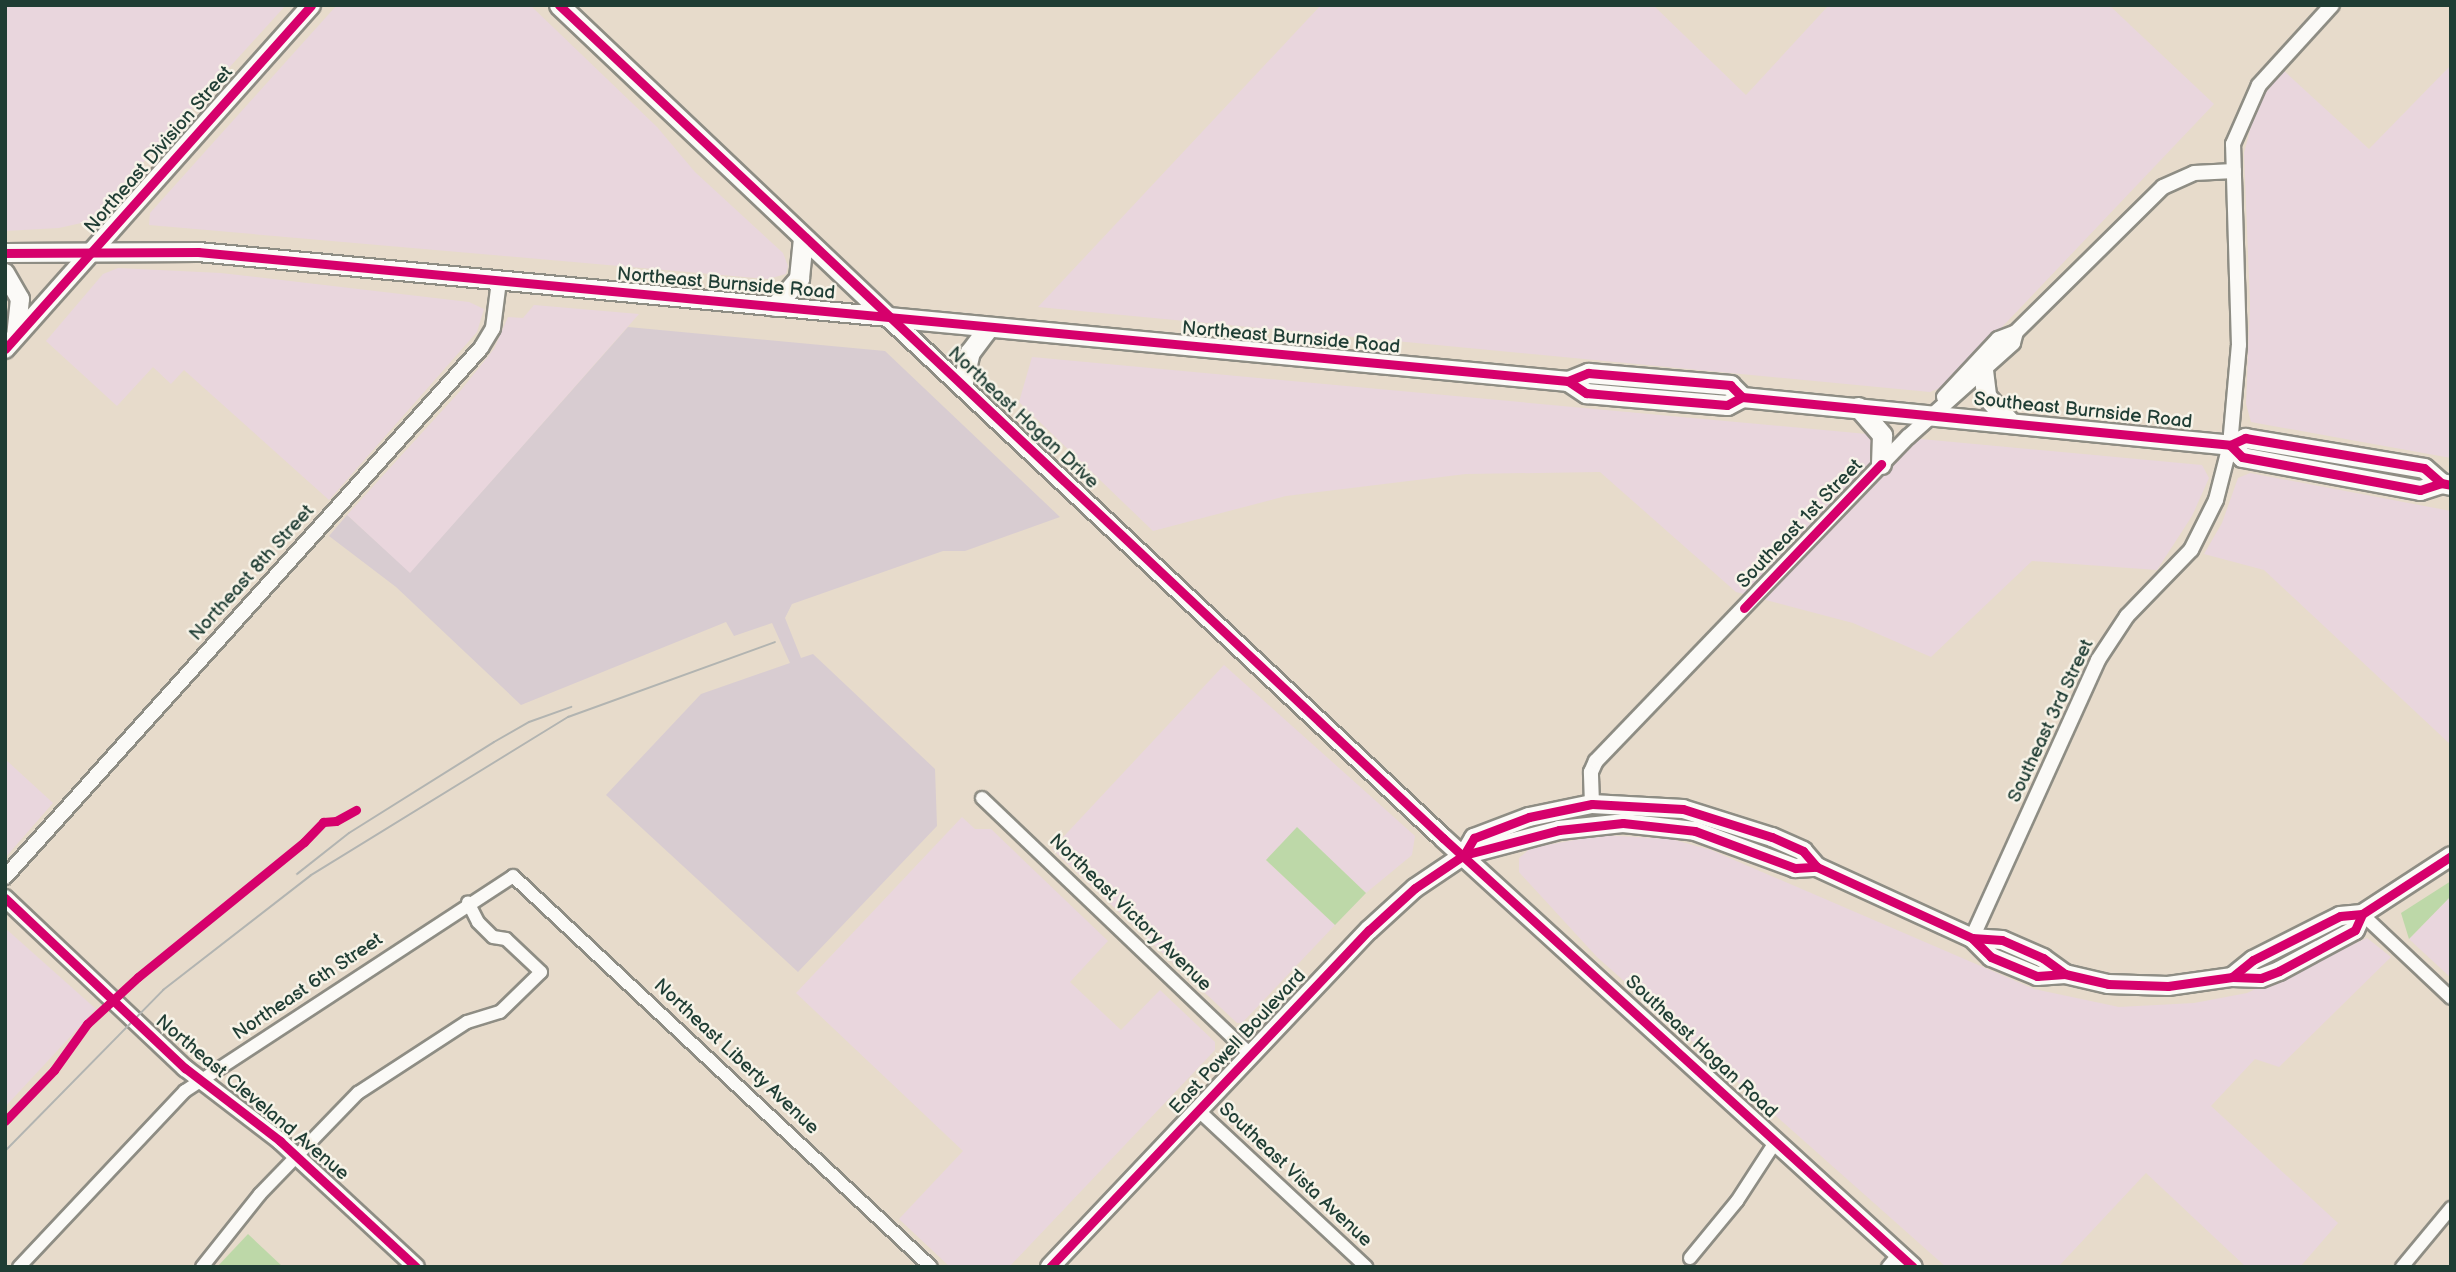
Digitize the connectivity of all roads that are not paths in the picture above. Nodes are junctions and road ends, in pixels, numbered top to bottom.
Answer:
1 (311, 5) edge
2 (559, 5) edge
3 (2332, 5) edge
4 (2234, 171) junction
5 (803, 238) junction
6 (94, 250) junction
7 (5, 253) edge
8 (5, 273) edge
9 (499, 281) junction
10 (775, 306) junction
11 (888, 317) junction
12 (989, 327) junction
13 (2016, 332) junction
14 (10, 343) edge
15 (1983, 370) junction
16 (1568, 381) junction
17 (1702, 383) junction
18 (962, 386) junction
19 (1619, 396) junction
20 (1741, 397) junction
21 (1858, 407) junction
22 (1933, 412) junction
23 (2008, 420) junction
24 (2230, 445) junction
25 (1881, 464) junction
26 (2446, 484) edge
27 (982, 798) dead end
28 (1592, 804) junction
29 (1664, 806) junction
30 (1660, 825) junction
31 (1464, 855) junction
32 (2451, 856) edge
33 (1817, 867) junction
34 (513, 876) joint
35 (5, 877) edge
36 (5, 898) edge
37 (468, 902) junction
38 (2362, 914) junction
39 (1972, 938) junction
40 (2451, 998) edge
41 (1251, 1055) junction
42 (200, 1081) junction
43 (1199, 1111) junction
44 (1776, 1141) junction
45 (296, 1154) junction
46 (2451, 1208) edge
47 (1690, 1258) dead end
48 (1893, 1260) edge
49 (406, 1263) edge
50 (19, 1267) edge
51 (202, 1267) edge
52 (931, 1267) edge
53 (1049, 1267) edge
54 (1366, 1267) edge
55 (1913, 1267) edge
56 (2402, 1267) edge

1 - 6 main road, Northeast Division Street
2 - 5 highway, Northeast Hogan Drive
3 - 4 street
4 - 13 street, Southeast 1st Street
4 - 24 street, Southeast 3rd Street
5 - 10 highway
5 - 11 highway, Northeast Hogan Drive
6 - 7 main road, Northeast Burnside Road
6 - 9 main road, Northeast Burnside Road
6 - 14 main road, Northeast Division Street
8 - 14 main road
9 - 10 main road, Northeast Burnside Road
9 - 35 street, Northeast 8th Street
10 - 11 main road, Northeast Burnside Road
11 - 12 highway, Northeast Burnside Road
11 - 18 main road, Northeast Hogan Drive
12 - 16 highway, Northeast Burnside Road
12 - 18 highway
13 - 15 street, Southeast 1st Street
13 - 22 street, Southeast 1st Street
15 - 22 street, Southeast 1st Street
15 - 23 highway
16 - 17 highway, Northeast Burnside Road
16 - 19 highway, Northeast Burnside Road
17 - 19 highway
17 - 20 highway, Northeast Burnside Road
18 - 31 main road, Northeast Hogan Drive
19 - 20 highway, Northeast Burnside Road
20 - 21 highway, Northeast Burnside Road
21 - 22 highway, Northeast Burnside Road
21 - 25 highway
22 - 23 highway, Southeast Burnside Road
22 - 25 street, Southeast 1st Street
23 - 24 highway, Southeast Burnside Road
24 - 26 highway, Southeast Burnside Road
24 - 39 street, Southeast 3rd Street
25 - 28 street, Southeast 1st Street
27 - 41 street, Northeast Victory Avenue
28 - 29 main road, East Powell Boulevard
28 - 31 main road, East Powell Boulevard
29 - 30 main road
29 - 33 main road, East Powell Boulevard
30 - 31 main road, East Powell Boulevard
30 - 33 main road, East Powell Boulevard
31 - 41 main road, East Powell Boulevard
31 - 44 main road, Southeast Hogan Road
32 - 38 main road, East Powell Boulevard
33 - 39 main road, East Powell Boulevard
34 - 37 street, Northeast 6th Street
34 - 52 street, Northeast Liberty Avenue
36 - 42 main road, Northeast Cleveland Avenue
37 - 42 street, Northeast 6th Street
37 - 45 street
38 - 39 main road, East Powell Boulevard
38 - 40 street
41 - 43 main road, East Powell Boulevard
42 - 45 main road, Northeast Cleveland Avenue
42 - 50 street, Northeast 6th Street
43 - 53 main road, East Powell Boulevard
43 - 54 street, Southeast Vista Avenue
44 - 47 street
44 - 48 main road, Southeast Hogan Road
45 - 49 main road, Northeast Cleveland Avenue
45 - 51 street
46 - 56 street
48 - 55 main road, Southeast Hogan Road

